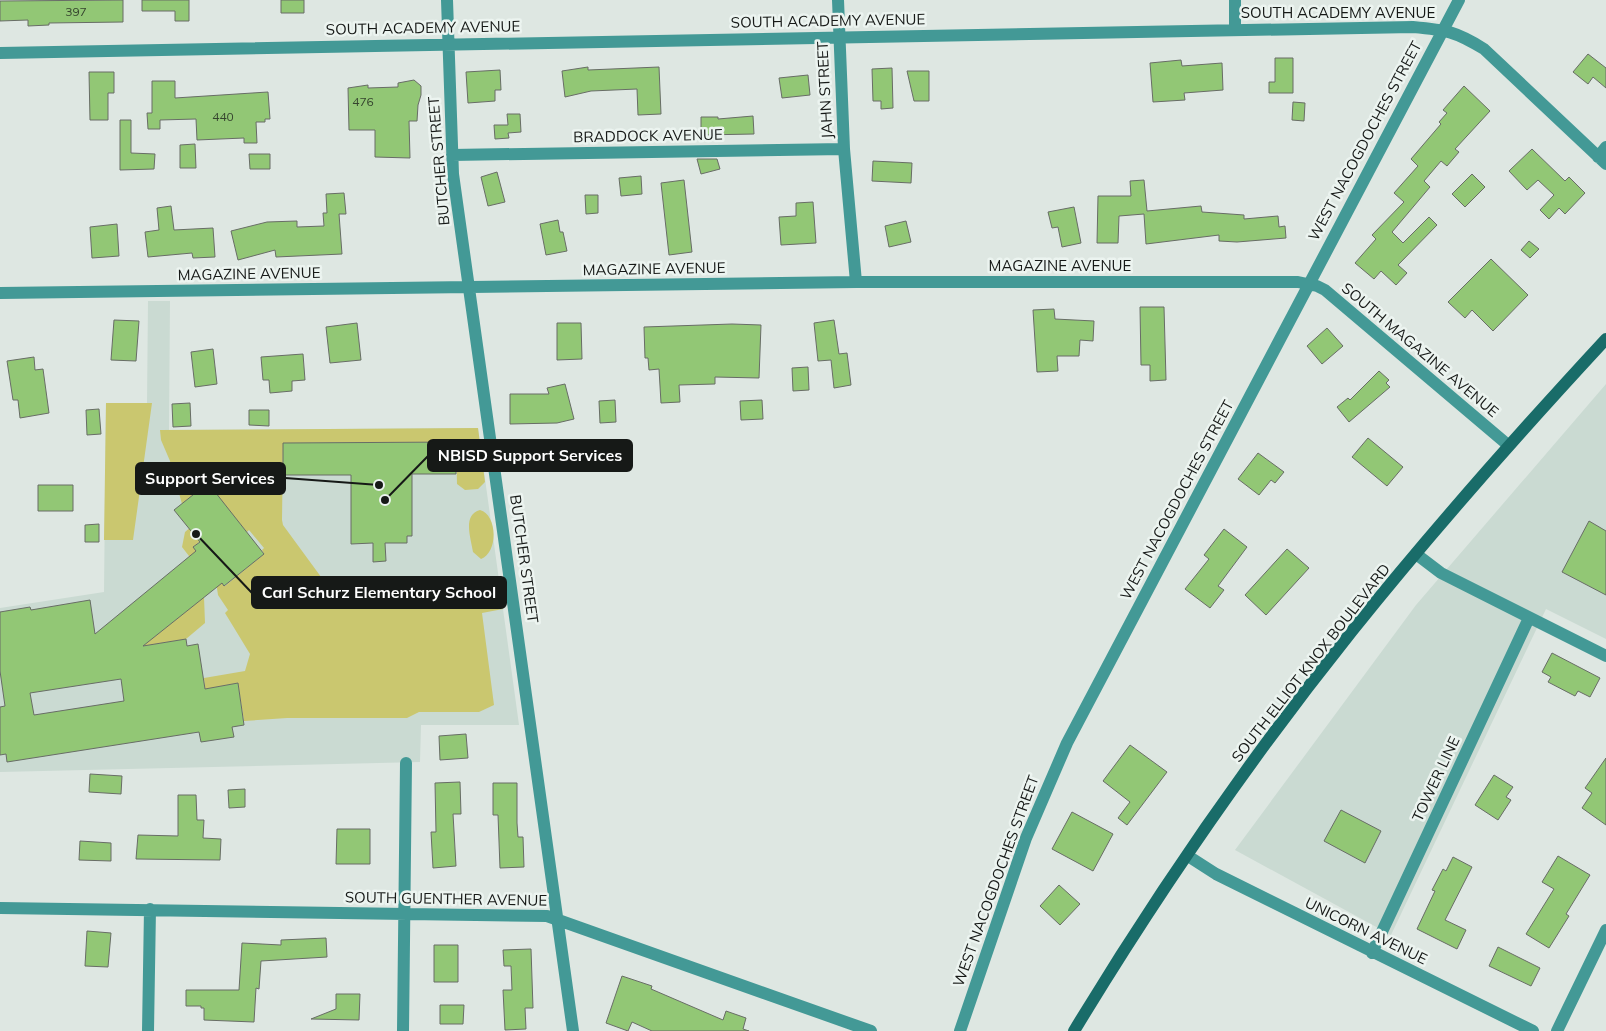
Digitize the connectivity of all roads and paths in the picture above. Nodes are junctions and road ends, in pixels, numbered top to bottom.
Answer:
1 (447, 0) edge
2 (838, 0) edge
3 (1235, 0) edge
4 (1459, 0) edge
5 (1236, 30) junction
6 (1442, 30) junction
7 (839, 38) junction
8 (447, 44) junction
9 (0, 53) edge
10 (844, 149) junction
11 (452, 155) junction
12 (1603, 156) edge
13 (856, 282) junction
14 (1309, 283) junction
15 (468, 288) junction
16 (0, 293) edge
17 (1606, 339) edge
18 (1508, 446) junction
19 (1416, 554) junction
20 (1529, 618) junction
21 (1606, 656) edge
22 (406, 763) dead end
23 (1188, 856) junction
24 (0, 908) edge
25 (150, 909) junction
26 (403, 915) junction
27 (557, 919) junction
28 (1606, 930) edge
29 (1372, 953) junction
30 (148, 1031) edge
31 (403, 1031) edge
32 (573, 1031) edge
33 (871, 1031) edge
34 (960, 1031) edge
35 (1074, 1031) edge
36 (1533, 1031) edge
37 (1557, 1031) edge

1 - 8 street, BUTCHER STREET
2 - 7 street, JAHN STREET
3 - 5 street
4 - 6 street, WEST NACOGDOCHES STREET
5 - 6 street, SOUTH ACADEMY AVENUE
5 - 7 street, SOUTH ACADEMY AVENUE
6 - 12 street, SOUTH ACADEMY AVENUE
6 - 14 street, WEST NACOGDOCHES STREET
7 - 8 street, SOUTH ACADEMY AVENUE
7 - 10 street, JAHN STREET
8 - 9 street, SOUTH ACADEMY AVENUE
8 - 11 street, BUTCHER STREET
10 - 11 street, BRADDOCK AVENUE
10 - 13 street, JAHN STREET
11 - 15 street, BUTCHER STREET
13 - 14 street, MAGAZINE AVENUE
13 - 15 street, MAGAZINE AVENUE
14 - 18 street, SOUTH MAGAZINE AVENUE
14 - 34 street, WEST NACOGDOCHES STREET
15 - 16 street, MAGAZINE AVENUE
15 - 27 street, BUTCHER STREET
17 - 18 main road, SOUTH ELLIOT KNOX BOULEVARD
18 - 19 main road, SOUTH ELLIOT KNOX BOULEVARD
19 - 20 street
19 - 23 main road, SOUTH ELLIOT KNOX BOULEVARD
20 - 21 street
20 - 29 street, TOWER LINE
22 - 26 street
23 - 29 street, UNICORN AVENUE
23 - 35 main road, SOUTH ELLIOT KNOX BOULEVARD
24 - 25 street, SOUTH GUENTHER AVENUE
25 - 26 street, SOUTH GUENTHER AVENUE
25 - 30 street
26 - 27 street, SOUTH GUENTHER AVENUE
26 - 31 street
27 - 32 street, BUTCHER STREET
27 - 33 street, SOUTH GUENTHER AVENUE
28 - 37 street
29 - 36 street, UNICORN AVENUE

